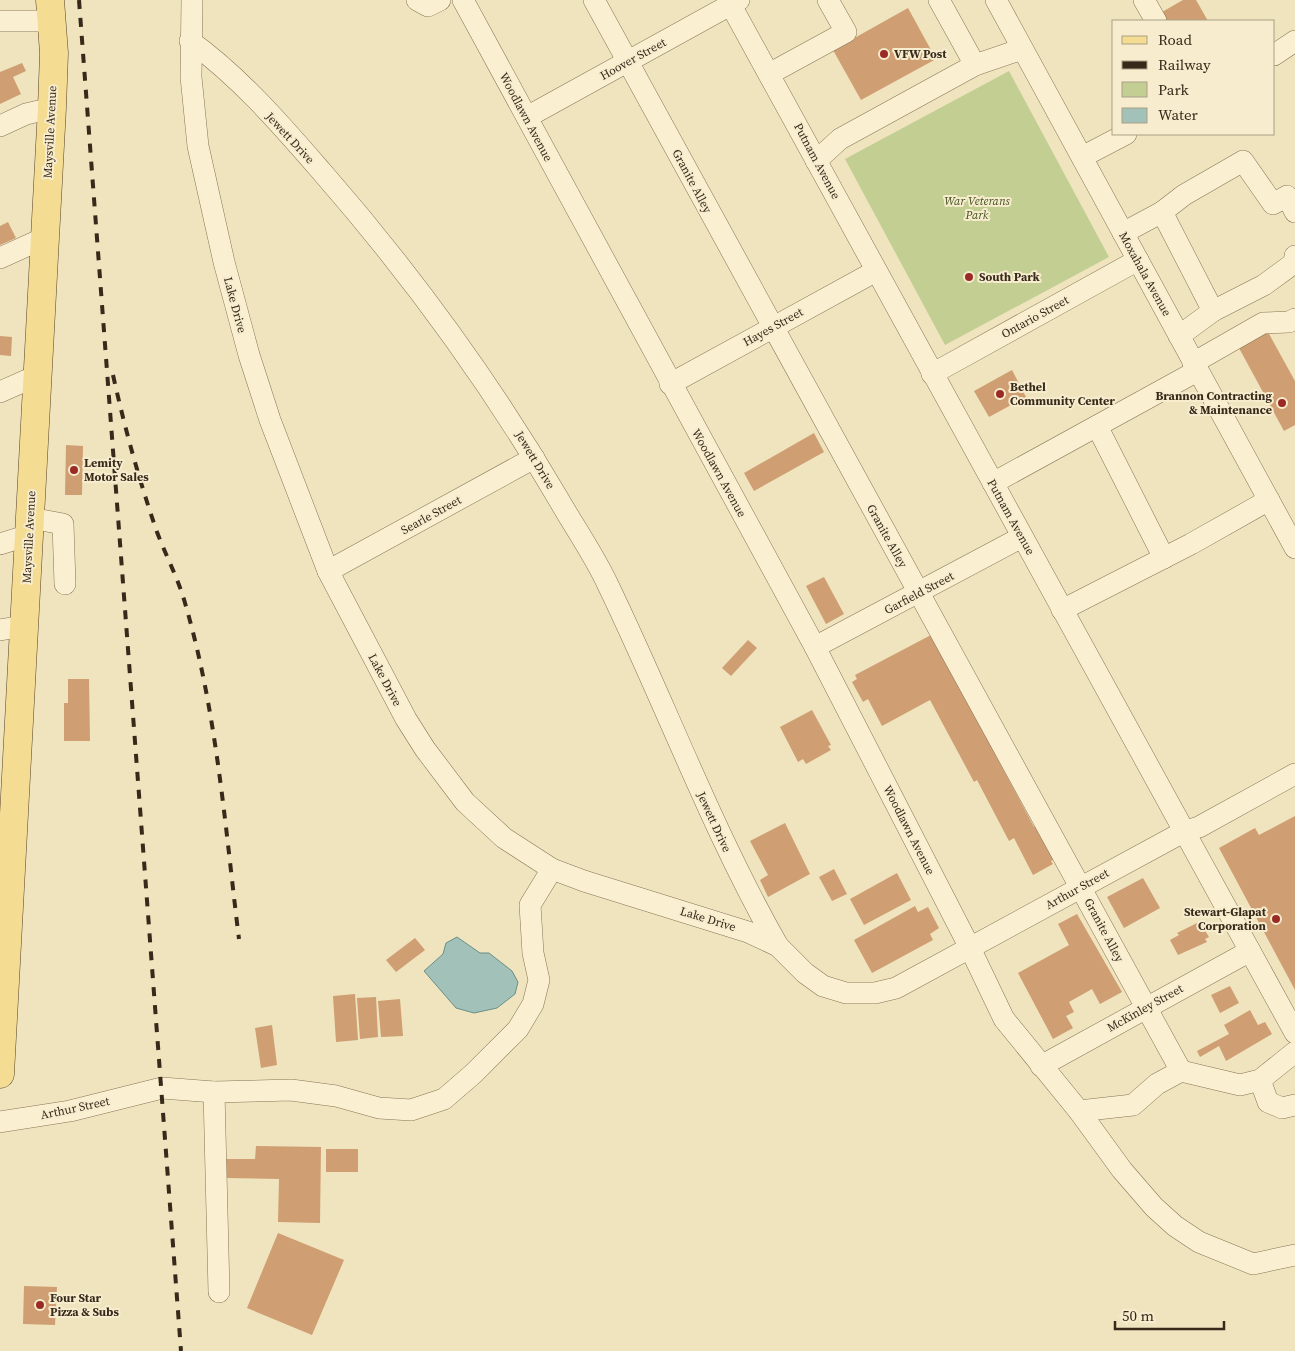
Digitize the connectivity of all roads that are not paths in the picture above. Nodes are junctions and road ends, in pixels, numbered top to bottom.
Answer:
1 (192, 0) edge
2 (417, 0) edge
3 (440, 0) edge
4 (463, 0) edge
5 (594, 0) edge
6 (828, 0) edge
7 (939, 0) edge
8 (996, 0) edge
9 (1144, 0) edge
10 (732, 2) edge
11 (51, 11) edge
12 (1155, 20) edge
13 (0, 21) edge
14 (190, 41) junction
15 (1295, 41) edge
16 (1022, 49) junction
17 (1275, 54) edge
18 (628, 61) junction
19 (975, 65) junction
20 (769, 74) junction
21 (52, 108) junction
22 (527, 117) junction
23 (0, 126) edge
24 (1124, 135) edge
25 (1082, 157) junction
26 (816, 161) junction
27 (1162, 212) junction
28 (1295, 212) edge
29 (1123, 233) junction
30 (44, 238) junction
31 (1295, 256) edge
32 (0, 258) edge
33 (1138, 260) junction
34 (876, 270) junction
35 (1212, 311) junction
36 (1295, 319) edge
37 (772, 328) junction
38 (1179, 336) junction
39 (1195, 367) junction
40 (932, 374) junction
41 (36, 376) junction
42 (670, 384) junction
43 (0, 392) edge
44 (1097, 426) junction
45 (534, 458) junction
46 (993, 483) junction
47 (1268, 500) junction
48 (29, 526) junction
49 (1022, 538) junction
50 (0, 544) edge
51 (1295, 548) edge
52 (1164, 558) junction
53 (328, 571) junction
54 (65, 584) dead end
55 (919, 593) junction
56 (1062, 610) junction
57 (12, 628) edge
58 (815, 647) junction
59 (1295, 774) edge
60 (1185, 831) junction
61 (6, 843) edge
62 (552, 868) junction
63 (1080, 886) junction
64 (5, 906) edge
65 (778, 946) junction
66 (970, 948) junction
67 (1250, 951) junction
68 (1146, 1008) junction
69 (1295, 1033) edge
70 (1295, 1052) edge
71 (1040, 1066) junction
72 (0, 1069) edge
73 (1181, 1071) junction
74 (0, 1074) edge
75 (1260, 1080) junction
76 (214, 1092) junction
77 (1295, 1105) edge
78 (1079, 1111) junction
79 (0, 1122) edge
80 (1295, 1255) edge
81 (219, 1292) dead end

1 - 14 street, Lake Drive
2 - 3 street
4 - 22 street, Woodlawn Avenue
5 - 18 street, Granite Alley
6 - 20 street
7 - 19 street
8 - 16 street, Moxahala Avenue
9 - 12 street
10 - 18 street, Hoover Street
10 - 20 street, Putnam Avenue
11 - 13 street
11 - 21 main road, Maysville Avenue
14 - 45 street, Jewett Drive
14 - 53 street, Lake Drive
15 - 17 street
16 - 19 street
16 - 25 street, Moxahala Avenue
18 - 22 street, Hoover Street
18 - 37 street, Granite Alley
19 - 26 street
20 - 26 street, Putnam Avenue
21 - 23 street
21 - 30 main road, Maysville Avenue
22 - 42 street, Woodlawn Avenue
24 - 25 street
25 - 29 street, Moxahala Avenue
26 - 34 street, Putnam Avenue
27 - 28 street
27 - 29 street
27 - 35 street
29 - 33 street, Moxahala Avenue
30 - 32 street
30 - 41 main road, Maysville Avenue
31 - 35 street
33 - 38 street, Moxahala Avenue
33 - 40 street, Ontario Street
34 - 37 street, Hayes Street
34 - 40 street, Putnam Avenue
35 - 38 street
36 - 39 street
37 - 42 street, Hayes Street
37 - 55 street, Granite Alley
38 - 39 street, Moxahala Avenue
39 - 44 street
39 - 47 street, Moxahala Avenue
40 - 46 street, Putnam Avenue
41 - 43 street
41 - 48 main road, Maysville Avenue
42 - 58 street, Woodlawn Avenue
44 - 46 street
44 - 52 street
45 - 53 street, Searle Street
45 - 65 street, Jewett Drive
46 - 49 street, Putnam Avenue
47 - 51 street, Moxahala Avenue
47 - 52 street
48 - 50 street
48 - 54 street
48 - 57 main road, Maysville Avenue
49 - 55 street, Garfield Street
49 - 56 street, Putnam Avenue
52 - 56 street
53 - 62 street, Lake Drive
55 - 58 street, Garfield Street
55 - 63 street, Granite Alley
56 - 60 street, Putnam Avenue
57 - 61 main road, Maysville Avenue
58 - 66 street, Woodlawn Avenue
59 - 60 street, Arthur Street
60 - 63 street, Arthur Street
60 - 67 street, Putnam Avenue
61 - 64 main road, Maysville Avenue
62 - 65 street, Lake Drive
62 - 76 street, Arthur Street
63 - 66 street, Arthur Street
63 - 68 street, Granite Alley
64 - 72 main road, Maysville Avenue
65 - 66 street, Lake Drive
66 - 71 street, Woodlawn Avenue
67 - 68 street, McKinley Street
67 - 69 street, Putnam Avenue
68 - 71 street, McKinley Street
68 - 73 street, Granite Alley
70 - 75 street
71 - 78 street, Woodlawn Avenue
72 - 74 main road, Maysville Avenue
73 - 75 street
73 - 78 street
75 - 77 street
76 - 79 street, Arthur Street
76 - 81 street
78 - 80 street, Woodlawn Avenue

